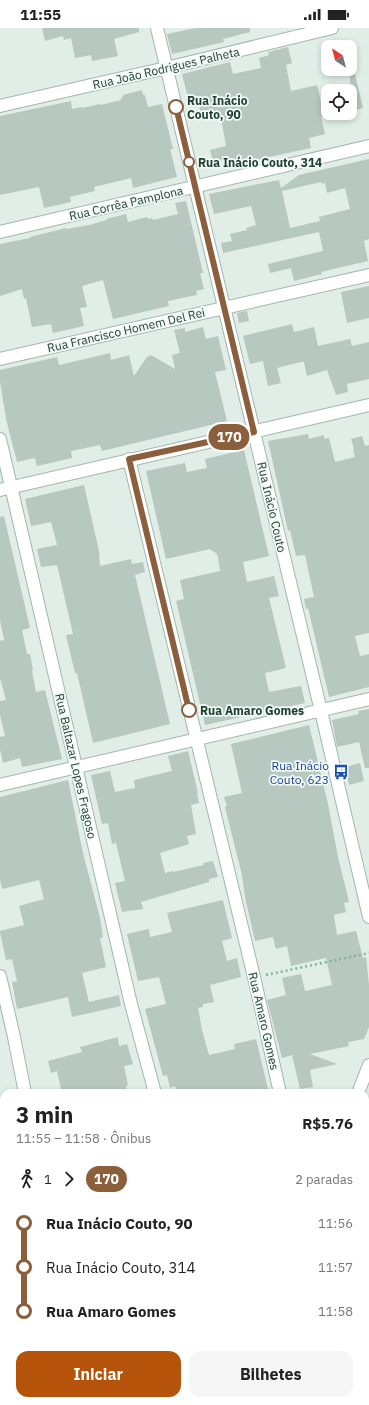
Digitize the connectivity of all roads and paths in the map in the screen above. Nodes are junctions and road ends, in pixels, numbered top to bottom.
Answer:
1 (157, 28) edge
2 (332, 28) edge
3 (166, 68) junction
4 (0, 106) edge
5 (369, 146) edge
6 (195, 187) junction
7 (0, 232) edge
8 (369, 275) edge
9 (225, 307) junction
10 (0, 359) edge
11 (369, 405) edge
12 (254, 432) junction
13 (0, 438) edge
14 (129, 459) junction
15 (5, 489) edge
16 (369, 699) edge
17 (321, 711) junction
18 (196, 740) junction
19 (76, 768) junction
20 (0, 785) edge
21 (369, 917) edge
22 (369, 953) edge
23 (0, 976) edge
24 (254, 977) junction
25 (369, 1065) edge
26 (24, 1089) edge
27 (154, 1089) edge
28 (279, 1089) edge
29 (360, 1089) edge

1 - 3 street, Rua Inácio Couto
2 - 3 street, Rua João Rodrigues Palheta
3 - 4 street, Rua João Rodrigues Palheta
3 - 6 street, Rua Inácio Couto
5 - 6 street, Rua Corrêa Pamplona
6 - 7 street, Rua Corrêa Pamplona
6 - 9 street, Rua Inácio Couto
8 - 9 street, Rua Francisco Homem Del Rei
9 - 10 street, Rua Francisco Homem Del Rei
9 - 12 street, Rua Inácio Couto
11 - 12 street
12 - 14 street
12 - 17 street, Rua Inácio Couto
13 - 15 street, Rua Baltazar Lopes Fragoso
14 - 15 street
14 - 18 street, Rua Amaro Gomes
15 - 19 street, Rua Baltazar Lopes Fragoso
16 - 17 street
17 - 18 street
17 - 21 street, Rua Inácio Couto
18 - 19 street
18 - 24 street, Rua Amaro Gomes
19 - 20 street
19 - 27 street, Rua Baltazar Lopes Fragoso
22 - 24 path
23 - 26 street
24 - 28 street, Rua Amaro Gomes
25 - 29 street

